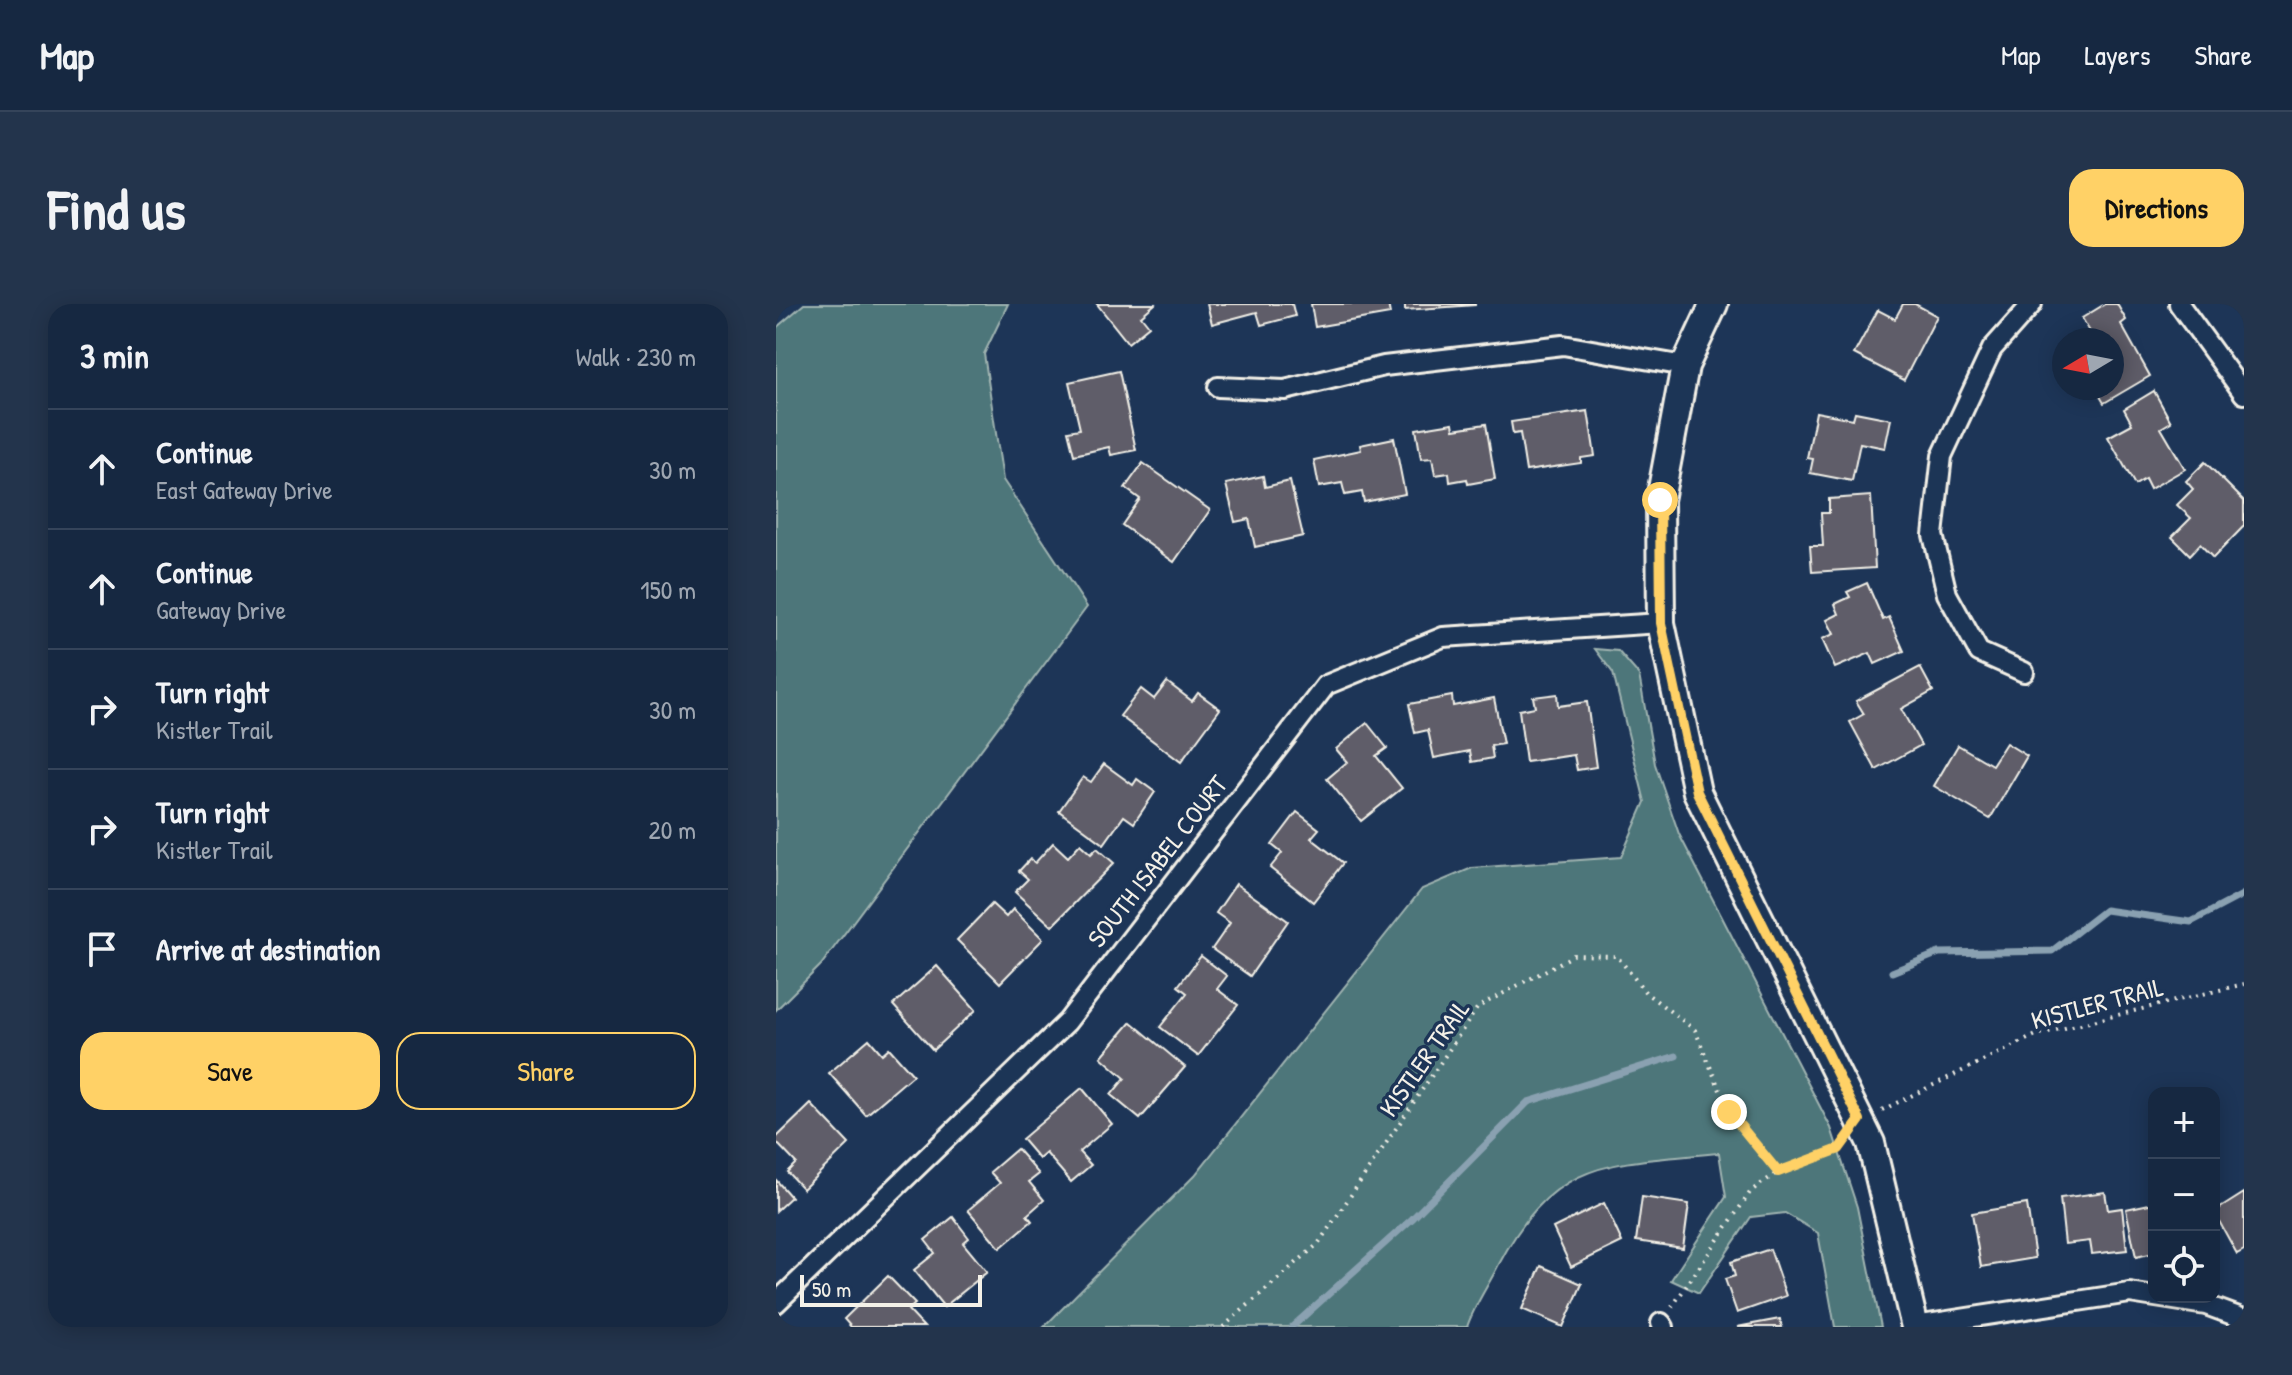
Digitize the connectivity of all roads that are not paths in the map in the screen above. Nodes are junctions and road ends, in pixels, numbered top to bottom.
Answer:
1 (1714, 304) edge
2 (2032, 304) edge
3 (2179, 304) edge
4 (1685, 366) junction
5 (1218, 387) dead end
6 (2244, 394) edge
7 (1661, 623) junction
8 (2024, 672) dead end
9 (776, 1303) edge
10 (2244, 1319) edge
11 (1915, 1327) edge

1 - 4 street
2 - 8 street
3 - 6 street
4 - 5 street
4 - 7 street
7 - 9 street, SOUTH ISABEL COURT
7 - 11 street
10 - 11 street

